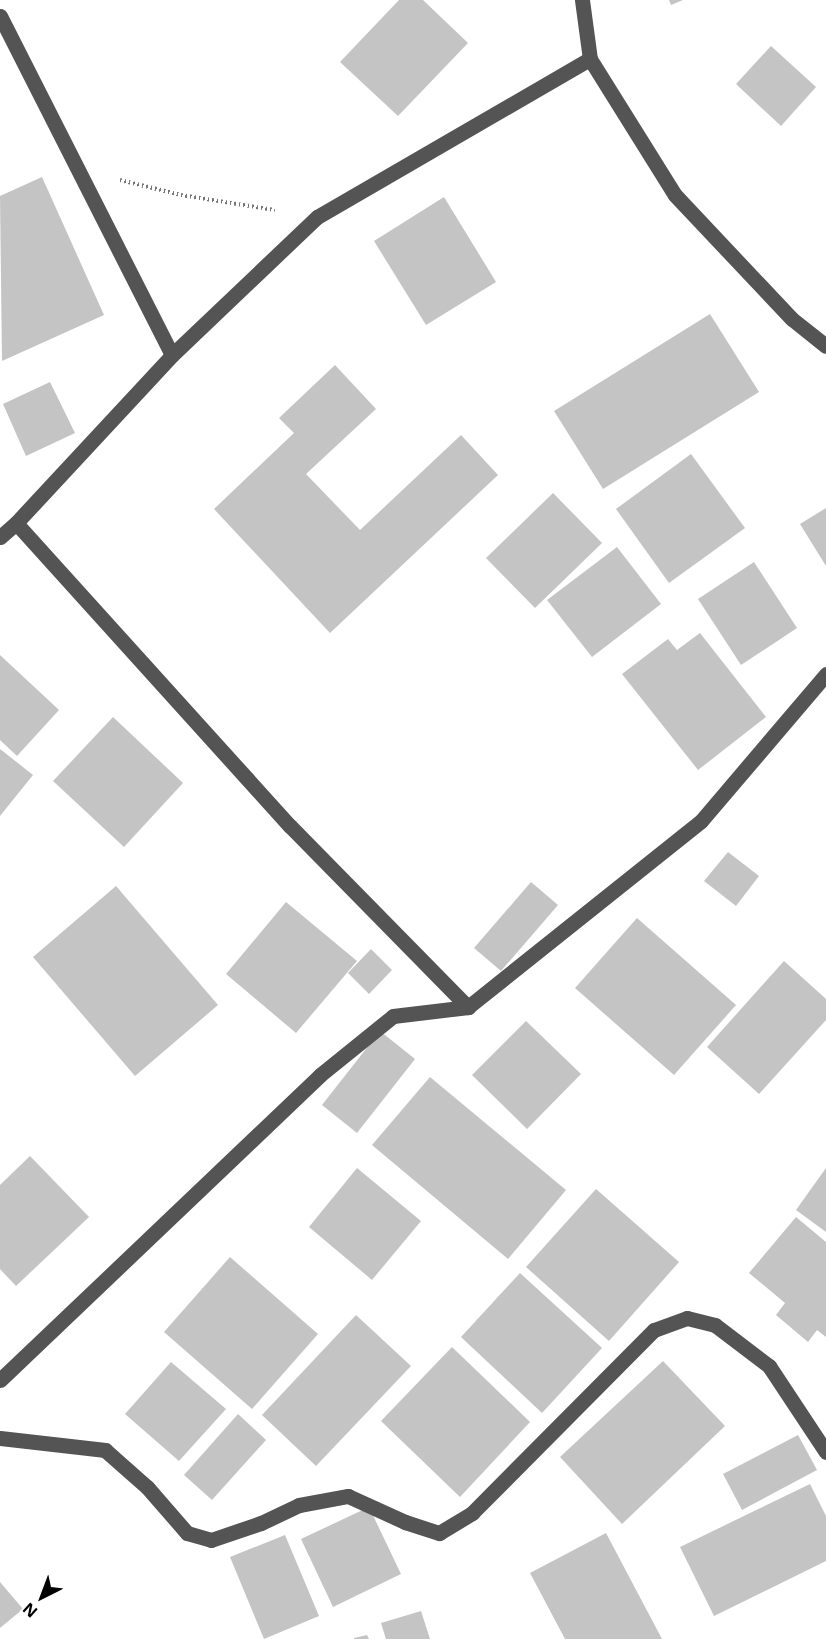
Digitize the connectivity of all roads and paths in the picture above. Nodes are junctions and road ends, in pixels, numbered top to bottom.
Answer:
1 (582, 0) edge
2 (0, 16) edge
3 (590, 59) junction
4 (77, 169) junction
5 (317, 217) junction
6 (826, 346) edge
7 (172, 355) junction
8 (16, 523) junction
9 (0, 537) edge
10 (826, 674) edge
11 (468, 1007) junction
12 (0, 1380) edge
13 (0, 1438) edge
14 (826, 1452) edge

1 - 3 street
2 - 4 street
3 - 5 street
3 - 6 street
4 - 5 path
4 - 7 street
5 - 7 street
7 - 8 street
8 - 9 street
8 - 11 street
10 - 11 street
11 - 12 street
13 - 14 street

